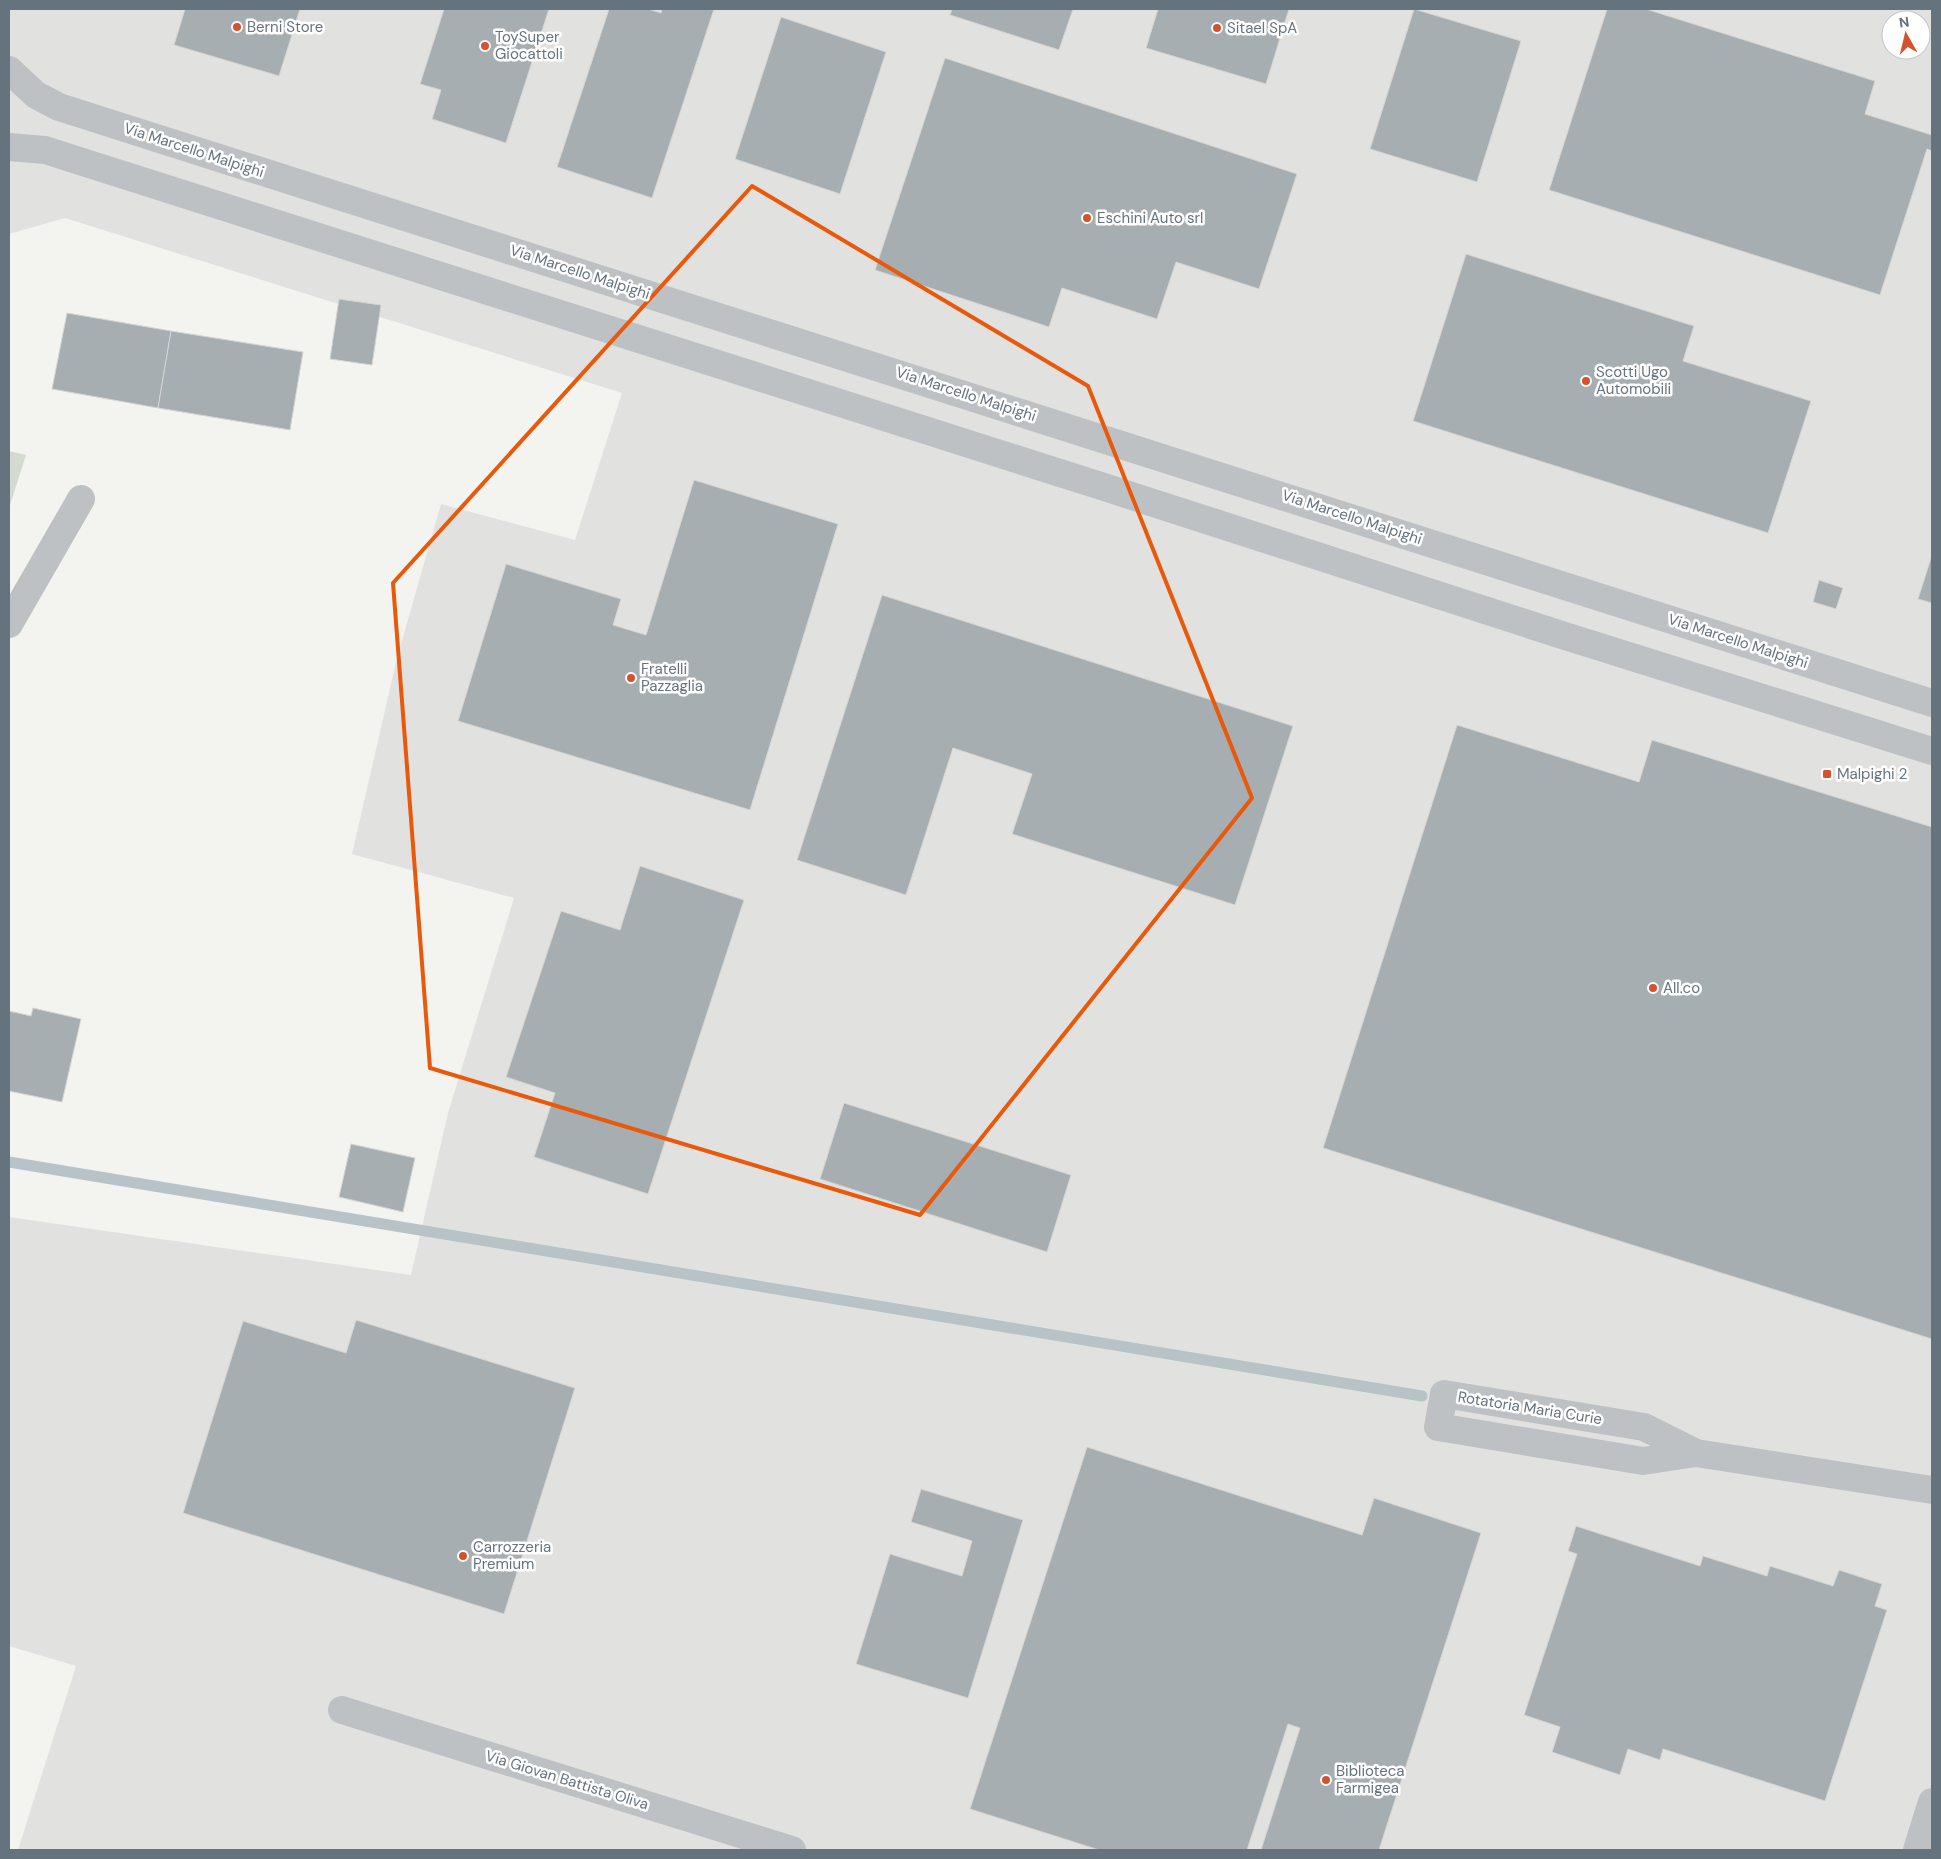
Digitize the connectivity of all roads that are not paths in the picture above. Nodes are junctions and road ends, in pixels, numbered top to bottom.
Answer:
1 (9, 70) edge
2 (9, 147) edge
3 (82, 498) dead end
4 (9, 624) edge
5 (1932, 703) edge
6 (1932, 751) edge
7 (1696, 1453) junction
8 (1932, 1490) edge
9 (342, 1710) dead end
10 (1932, 1802) edge
11 (792, 1850) edge
12 (1917, 1850) edge

1 - 5 street, Via Marcello Malpighi
2 - 6 street
3 - 4 street
7 - 7 street, Rotatoria Maria Curie
7 - 8 street, Rotatoria Maria Curie
9 - 11 street, Via Giovan Battista Oliva
10 - 12 street

